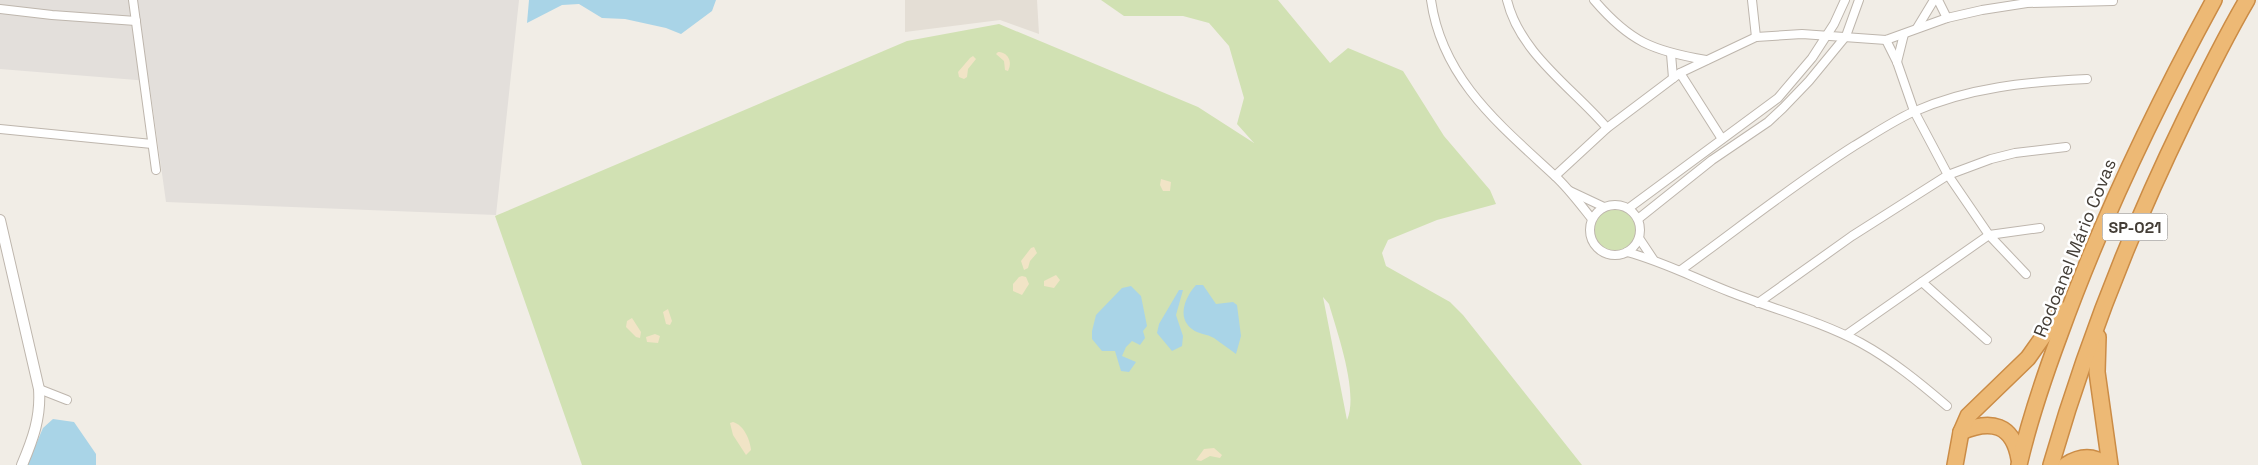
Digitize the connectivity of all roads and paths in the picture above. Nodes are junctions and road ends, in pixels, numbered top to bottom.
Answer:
1 (133, 0) edge
2 (1431, 0) edge
3 (1507, 0) edge
4 (1594, 0) edge
5 (1752, 0) edge
6 (1845, 0) edge
7 (1859, 0) edge
8 (1936, 0) edge
9 (2085, 0) edge
10 (2112, 0) edge
11 (2214, 0) edge
12 (2247, 0) edge
13 (0, 9) edge
14 (1947, 18) junction
15 (136, 21) junction
16 (1917, 28) junction
17 (1904, 34) junction
18 (1827, 35) junction
19 (1846, 36) junction
20 (1756, 37) junction
21 (1886, 40) junction
22 (1671, 54) junction
23 (1706, 60) junction
24 (1897, 62) junction
25 (1680, 73) junction
26 (1673, 78) junction
27 (2087, 79) dead end
28 (1914, 112) junction
29 (1607, 128) junction
30 (0, 129) edge
31 (1722, 139) junction
32 (152, 144) junction
33 (2066, 147) dead end
34 (156, 170) dead end
35 (1948, 175) junction
36 (1555, 176) junction
37 (1569, 190) junction
38 (1604, 207) junction
39 (1629, 208) junction
40 (1592, 219) junction
41 (1638, 219) junction
42 (0, 220) edge
43 (2040, 228) dead end
44 (1989, 235) junction
45 (1639, 238) junction
46 (1627, 252) junction
47 (1653, 259) junction
48 (1681, 270) junction
49 (2026, 274) dead end
50 (1922, 282) junction
51 (2076, 290) junction
52 (2107, 296) junction
53 (1758, 303) junction
54 (1846, 335) junction
55 (1987, 340) dead end
56 (39, 389) junction
57 (67, 400) dead end
58 (1947, 406) dead end
59 (1961, 432) junction
60 (2019, 464) edge
61 (22, 465) edge
62 (1955, 465) edge
63 (2051, 465) edge
64 (2066, 465) edge
65 (2106, 465) edge
66 (2110, 465) edge

1 - 15 street
2 - 36 street
3 - 29 street
4 - 22 street
5 - 20 street
6 - 18 street
7 - 19 street
8 - 14 street
8 - 16 street
9 - 10 street
9 - 14 street
11 - 51 highway, Rodoanel Mário Covas / SP-021
12 - 52 highway, SP-021
13 - 15 street
14 - 16 street
15 - 32 street
16 - 17 street
17 - 21 street
17 - 24 street
18 - 19 street
18 - 20 street
18 - 31 street
19 - 21 street
19 - 41 street
20 - 23 street
21 - 24 street
22 - 23 street
22 - 26 street
23 - 25 street
24 - 28 street
25 - 26 street
25 - 31 street
26 - 29 street
27 - 28 street
28 - 35 street
28 - 48 street
29 - 36 street
30 - 32 street
31 - 39 street
32 - 34 street
33 - 35 street
35 - 44 street
35 - 53 street
36 - 37 street
37 - 38 street
37 - 40 street
38 - 39 street
38 - 40 street
39 - 41 street
40 - 46 street
41 - 45 street
42 - 56 street
43 - 44 street
44 - 49 street
44 - 50 street
45 - 46 street
45 - 47 street
46 - 47 street
47 - 48 street
48 - 53 street
50 - 54 street
50 - 55 street
51 - 59 highway
51 - 60 highway, Rodoanel Mário Covas / SP-021
52 - 63 highway, SP-021
52 - 66 highway
53 - 54 street
54 - 58 street
56 - 57 street
56 - 61 street
59 - 60 highway
59 - 62 highway
64 - 65 highway

